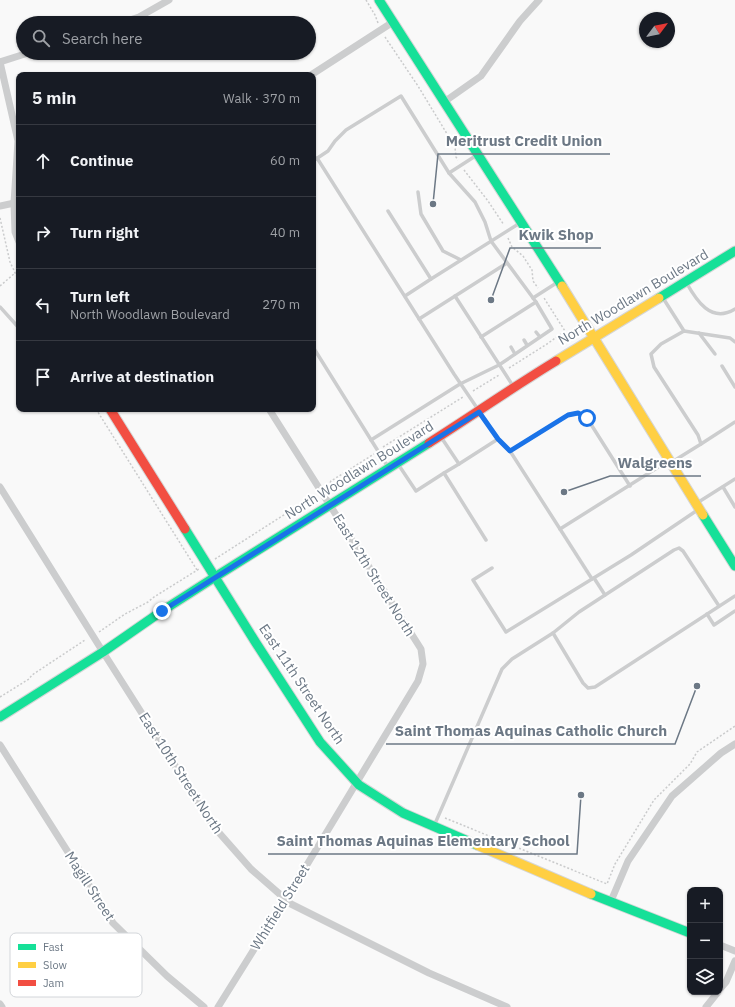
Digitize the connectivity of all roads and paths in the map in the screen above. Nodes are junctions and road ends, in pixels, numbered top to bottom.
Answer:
1 (169, 0) edge
2 (379, 0) edge
3 (538, 0) edge
4 (141, 16) edge
5 (394, 22) junction
6 (16, 57) edge
7 (0, 62) edge
8 (316, 72) edge
9 (444, 102) junction
10 (16, 131) edge
11 (478, 154) junction
12 (318, 158) joint
13 (449, 173) junction
14 (418, 192) dead end
15 (16, 202) edge
16 (0, 206) edge
17 (388, 211) dead end
18 (0, 218) edge
19 (521, 222) junction
20 (16, 234) edge
21 (491, 241) junction
22 (735, 251) edge
23 (461, 260) junction
24 (507, 263) junction
25 (15, 273) joint
26 (431, 279) junction
27 (558, 282) junction
28 (686, 282) junction
29 (0, 286) edge
30 (404, 296) junction
31 (455, 296) junction
32 (662, 297) junction
33 (533, 298) junction
34 (536, 302) junction
35 (0, 307) edge
36 (735, 309) edge
37 (523, 311) junction
38 (526, 315) dead end
39 (419, 319) junction
40 (510, 319) junction
41 (513, 323) dead end
42 (16, 325) edge
43 (498, 326) junction
44 (501, 331) dead end
45 (564, 331) dead end
46 (684, 331) junction
47 (536, 332) dead end
48 (699, 333) junction
49 (481, 337) junction
50 (540, 337) junction
51 (594, 337) junction
52 (524, 340) dead end
53 (735, 342) edge
54 (527, 345) junction
55 (511, 347) dead end
56 (316, 353) edge
57 (515, 354) junction
58 (714, 354) dead end
59 (499, 364) junction
60 (722, 366) dead end
61 (504, 372) junction
62 (460, 384) junction
63 (514, 387) junction
64 (735, 387) edge
65 (467, 395) junction
66 (98, 412) edge
67 (112, 412) edge
68 (271, 412) edge
69 (479, 412) junction
70 (735, 422) edge
71 (440, 436) junction
72 (498, 439) junction
73 (371, 440) junction
74 (700, 444) junction
75 (378, 451) junction
76 (510, 451) junction
77 (671, 462) junction
78 (397, 463) junction
79 (459, 464) junction
80 (388, 468) junction
81 (444, 473) junction
82 (735, 479) edge
83 (630, 486) junction
84 (0, 487) edge
85 (723, 487) junction
86 (321, 491) junction
87 (330, 505) junction
88 (698, 506) junction
89 (735, 506) edge
90 (560, 529) junction
91 (486, 540) dead end
92 (207, 564) junction
93 (735, 566) edge
94 (492, 568) dead end
95 (197, 570) junction
96 (215, 577) junction
97 (593, 578) junction
98 (605, 595) junction
99 (735, 596) edge
100 (719, 606) junction
101 (735, 611) edge
102 (707, 614) junction
103 (553, 633) junction
104 (92, 636) junction
105 (102, 652) junction
106 (423, 661) joint
107 (0, 697) edge
108 (0, 717) edge
109 (735, 726) edge
110 (735, 744) edge
111 (0, 745) edge
112 (357, 783) junction
113 (438, 815) junction
114 (434, 826) junction
115 (285, 899) junction
116 (611, 901) junction
117 (687, 932) edge
118 (123, 933) edge
119 (723, 946) edge
120 (142, 951) edge
121 (735, 951) edge
122 (735, 961) edge
123 (723, 986) edge
124 (716, 995) edge
125 (204, 1007) edge
126 (218, 1007) edge
127 (507, 1007) edge
128 (706, 1007) edge

1 - 4 street
2 - 5 main road
3 - 9 street
5 - 8 street
5 - 9 main road
6 - 7 street
7 - 10 street
9 - 11 main road
11 - 13 lane
11 - 19 main road
12 - 13 lane
12 - 30 lane
13 - 21 lane
14 - 23 lane
15 - 16 street
15 - 20 street
17 - 26 lane
18 - 25 path
19 - 21 lane
19 - 27 main road
21 - 23 lane
21 - 24 lane
22 - 28 main road, North Woodlawn Boulevard
23 - 26 lane
24 - 31 lane
24 - 33 lane
25 - 29 path
26 - 30 lane
27 - 33 lane
27 - 51 main road
28 - 32 main road, North Woodlawn Boulevard
28 - 36 lane
30 - 39 lane
31 - 39 lane
31 - 49 lane
32 - 46 lane
32 - 51 main road, North Woodlawn Boulevard
33 - 34 lane
34 - 37 lane
34 - 50 lane
35 - 42 lane
37 - 38 lane
37 - 40 lane
39 - 62 lane
40 - 41 lane
40 - 43 lane
43 - 44 lane
43 - 49 lane
45 - 61 path
46 - 48 lane
46 - 74 lane
47 - 50 lane
48 - 53 lane
48 - 58 lane
49 - 59 lane
50 - 54 lane
51 - 63 main road, North Woodlawn Boulevard
51 - 77 main road
52 - 54 lane
54 - 57 lane
55 - 57 lane
56 - 73 lane
57 - 59 lane
59 - 61 lane
59 - 62 lane
60 - 64 lane
61 - 63 lane
61 - 65 path
62 - 65 lane
62 - 73 lane
63 - 69 main road, North Woodlawn Boulevard
65 - 69 lane
65 - 75 path
66 - 95 path
67 - 92 main road, East 11th Street North
68 - 86 street, East 12th Street North
69 - 71 main road, North Woodlawn Boulevard
69 - 72 lane
70 - 74 lane
71 - 78 main road, North Woodlawn Boulevard
71 - 79 lane
72 - 76 lane
72 - 79 lane
73 - 75 lane
74 - 77 lane
75 - 80 lane
75 - 86 path
76 - 83 lane
76 - 90 lane
77 - 83 lane
77 - 88 main road
78 - 80 main road, North Woodlawn Boulevard
78 - 81 lane
79 - 81 lane
80 - 87 main road, North Woodlawn Boulevard
81 - 91 lane
82 - 85 lane
83 - 90 lane
84 - 104 street, East 10th Street North
85 - 88 lane
85 - 89 lane
86 - 87 street, East 12th Street North
86 - 92 path
87 - 96 main road, North Woodlawn Boulevard
87 - 106 street, East 12th Street North
88 - 93 main road
88 - 97 lane
90 - 97 lane
92 - 95 path
92 - 96 main road, East 11th Street North
94 - 97 lane
95 - 104 path
96 - 105 main road, North Woodlawn Boulevard
96 - 112 main road, East 11th Street North
97 - 98 lane
98 - 100 lane
98 - 103 lane
99 - 100 lane
100 - 102 lane
101 - 102 lane
102 - 103 lane
103 - 113 lane
104 - 105 street, East 10th Street North
104 - 107 path
105 - 108 main road, North Woodlawn Boulevard
105 - 115 street, East 10th Street North
106 - 112 street, Whitfield Street
109 - 113 path
110 - 116 street
111 - 118 street, Magill Street
112 - 114 main road, East 11th Street North
112 - 115 street, Whitfield Street
113 - 114 lane
114 - 116 main road, East 11th Street North
115 - 126 street, Whitfield Street
115 - 127 street, East 10th Street North
116 - 117 main road, East 11th Street North
119 - 121 street
120 - 125 street, Magill Street
122 - 123 street
124 - 128 street

